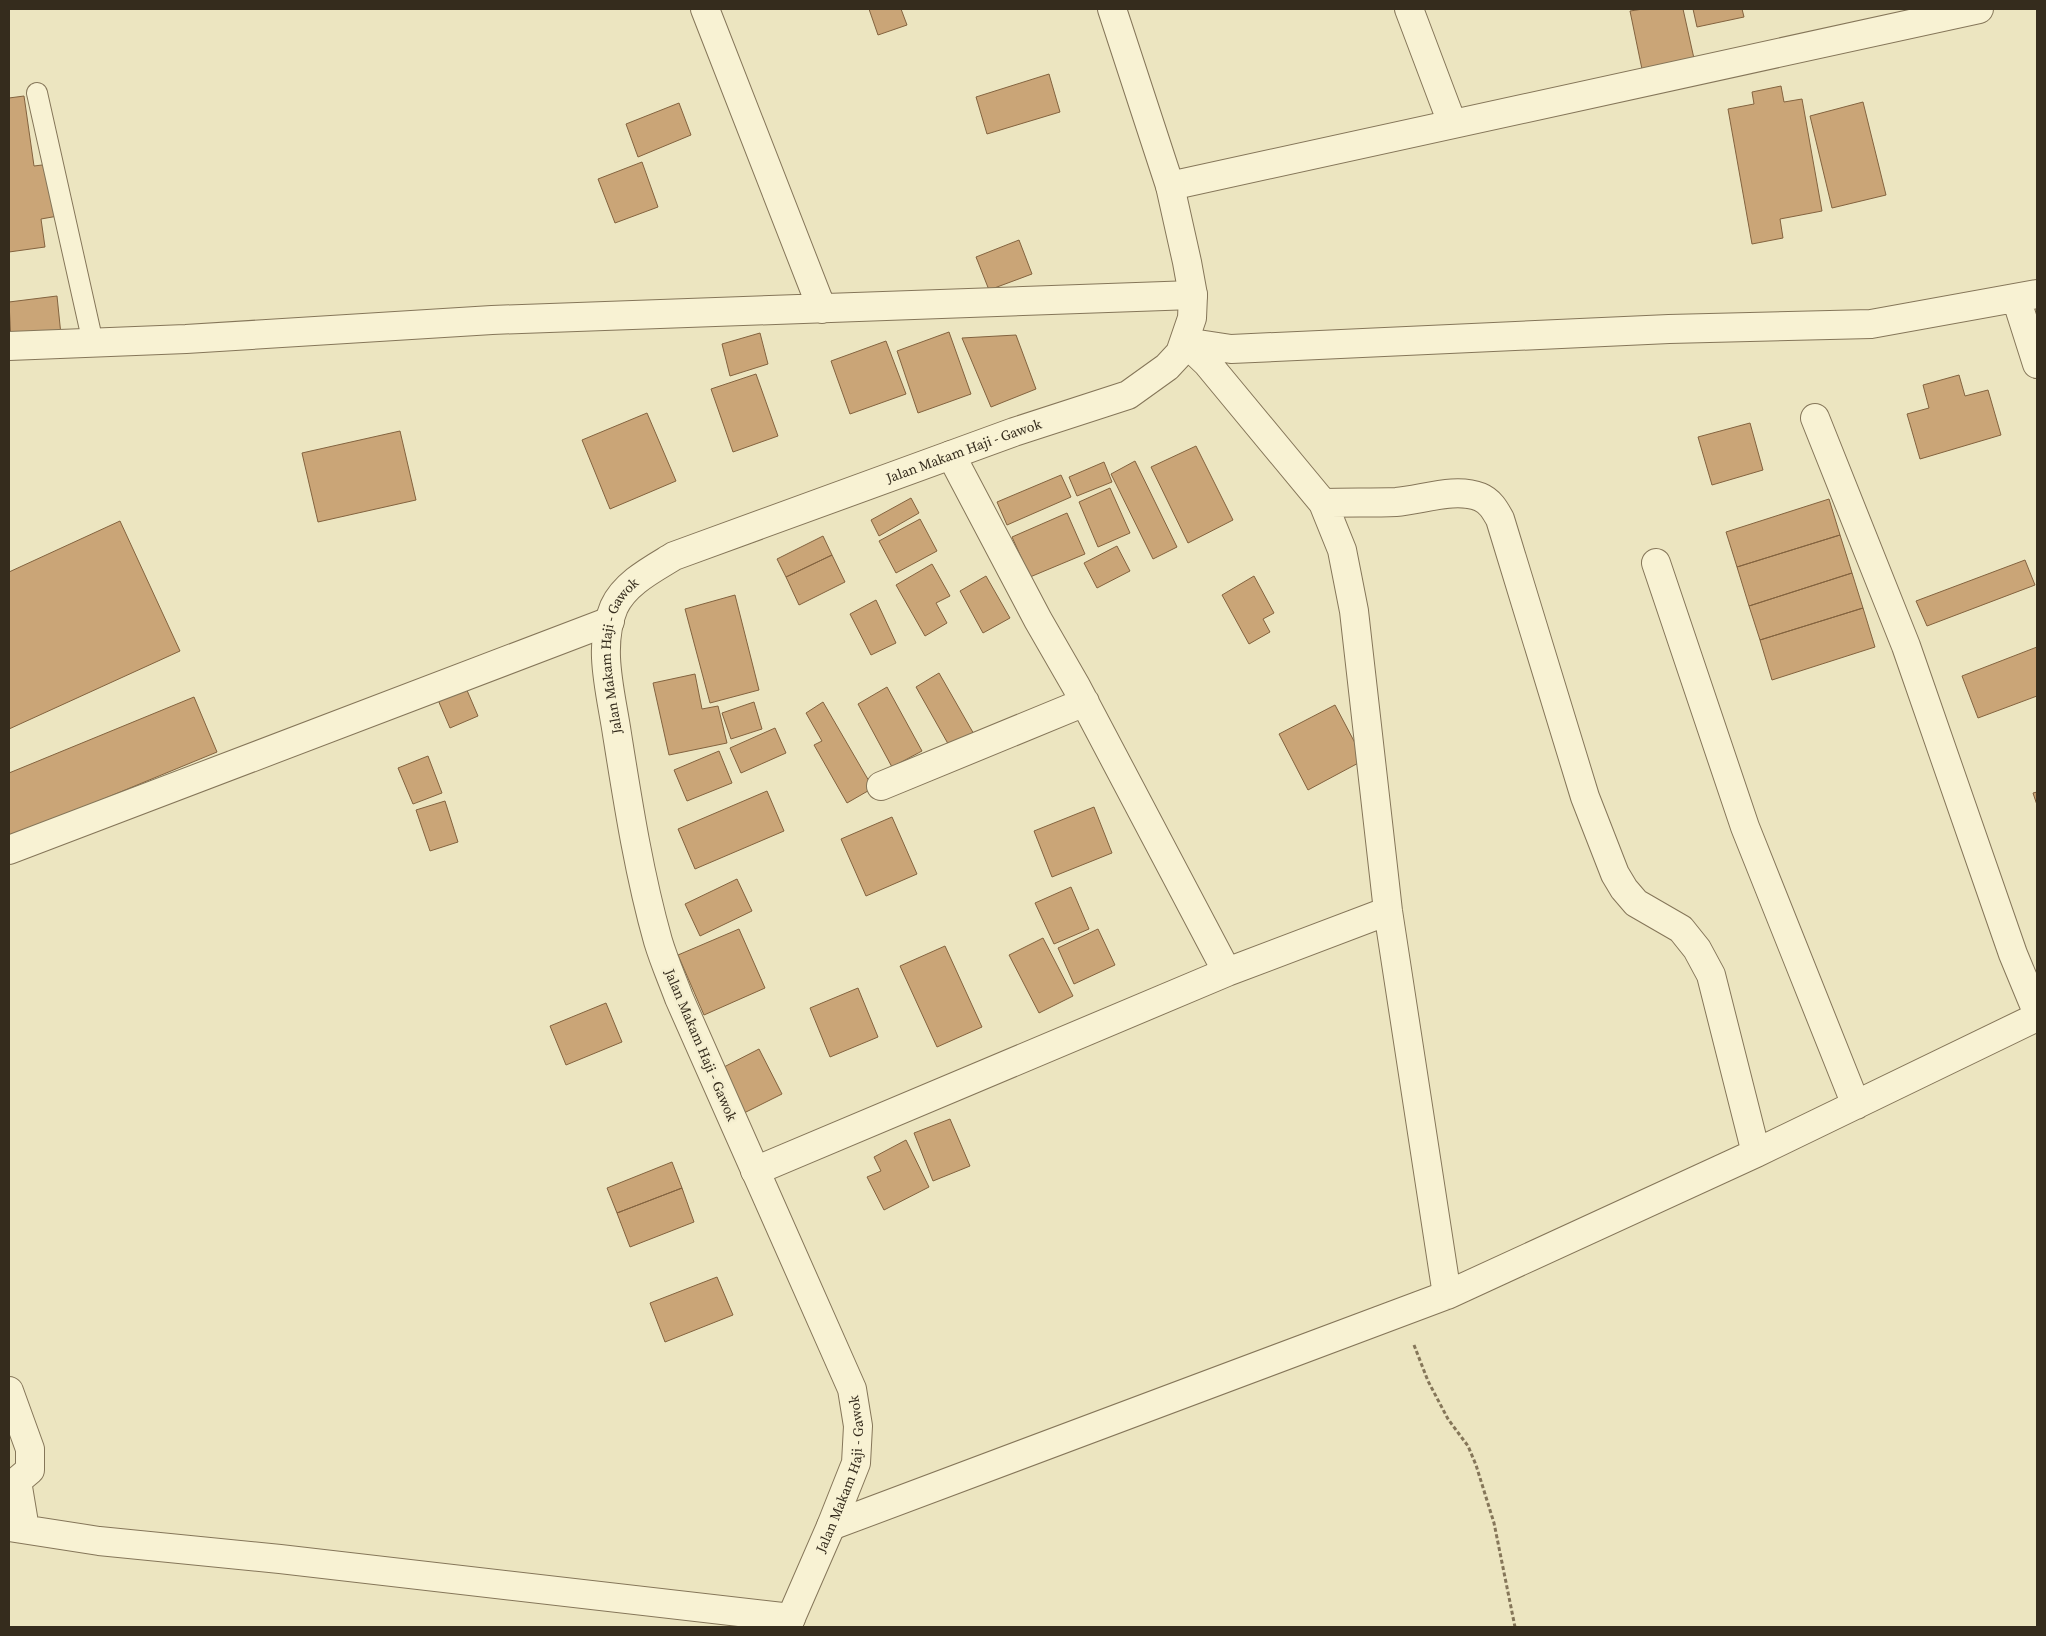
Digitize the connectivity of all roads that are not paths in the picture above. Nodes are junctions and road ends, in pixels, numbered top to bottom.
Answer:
1 (705, 9) edge
2 (1112, 9) edge
3 (1409, 9) edge
4 (1979, 9) edge
5 (37, 93) dead end
6 (1452, 123) junction
7 (1170, 186) junction
8 (1193, 294) junction
9 (2026, 296) edge
10 (822, 309) junction
11 (1185, 342) junction
12 (93, 343) junction
13 (9, 346) edge
14 (2037, 364) edge
15 (1815, 418) dead end
16 (951, 455) junction
17 (1323, 503) junction
18 (1656, 562) dead end
19 (610, 621) junction
20 (1085, 702) junction
21 (881, 786) dead end
22 (9, 850) edge
23 (1388, 911) junction
24 (1227, 972) junction
25 (2037, 1012) edge
26 (2037, 1018) edge
27 (1856, 1105) junction
28 (1756, 1153) junction
29 (755, 1171) junction
30 (1447, 1294) junction
31 (9, 1391) edge
32 (831, 1526) junction
33 (17, 1528) edge
34 (789, 1622) edge

1 - 10 street
2 - 7 street, Jalan Makam Haji - Gawok
3 - 6 street
4 - 6 street
5 - 12 lane
6 - 7 street
7 - 8 street, Jalan Makam Haji - Gawok
8 - 10 street
8 - 11 street, Jalan Makam Haji - Gawok
9 - 11 street
9 - 14 street
10 - 12 street
11 - 16 street, Jalan Makam Haji - Gawok
11 - 17 street
12 - 13 street
15 - 25 street
16 - 19 street, Jalan Makam Haji - Gawok
16 - 20 street
17 - 23 street
17 - 28 street
18 - 27 street
19 - 22 street
19 - 29 street, Jalan Makam Haji - Gawok
20 - 21 street
20 - 24 street
23 - 24 street
23 - 30 street
24 - 29 street
26 - 27 street
27 - 28 street
28 - 30 street
29 - 32 street, Jalan Makam Haji - Gawok
30 - 32 street
31 - 33 street
32 - 34 street, Jalan Makam Haji - Gawok
33 - 34 street

